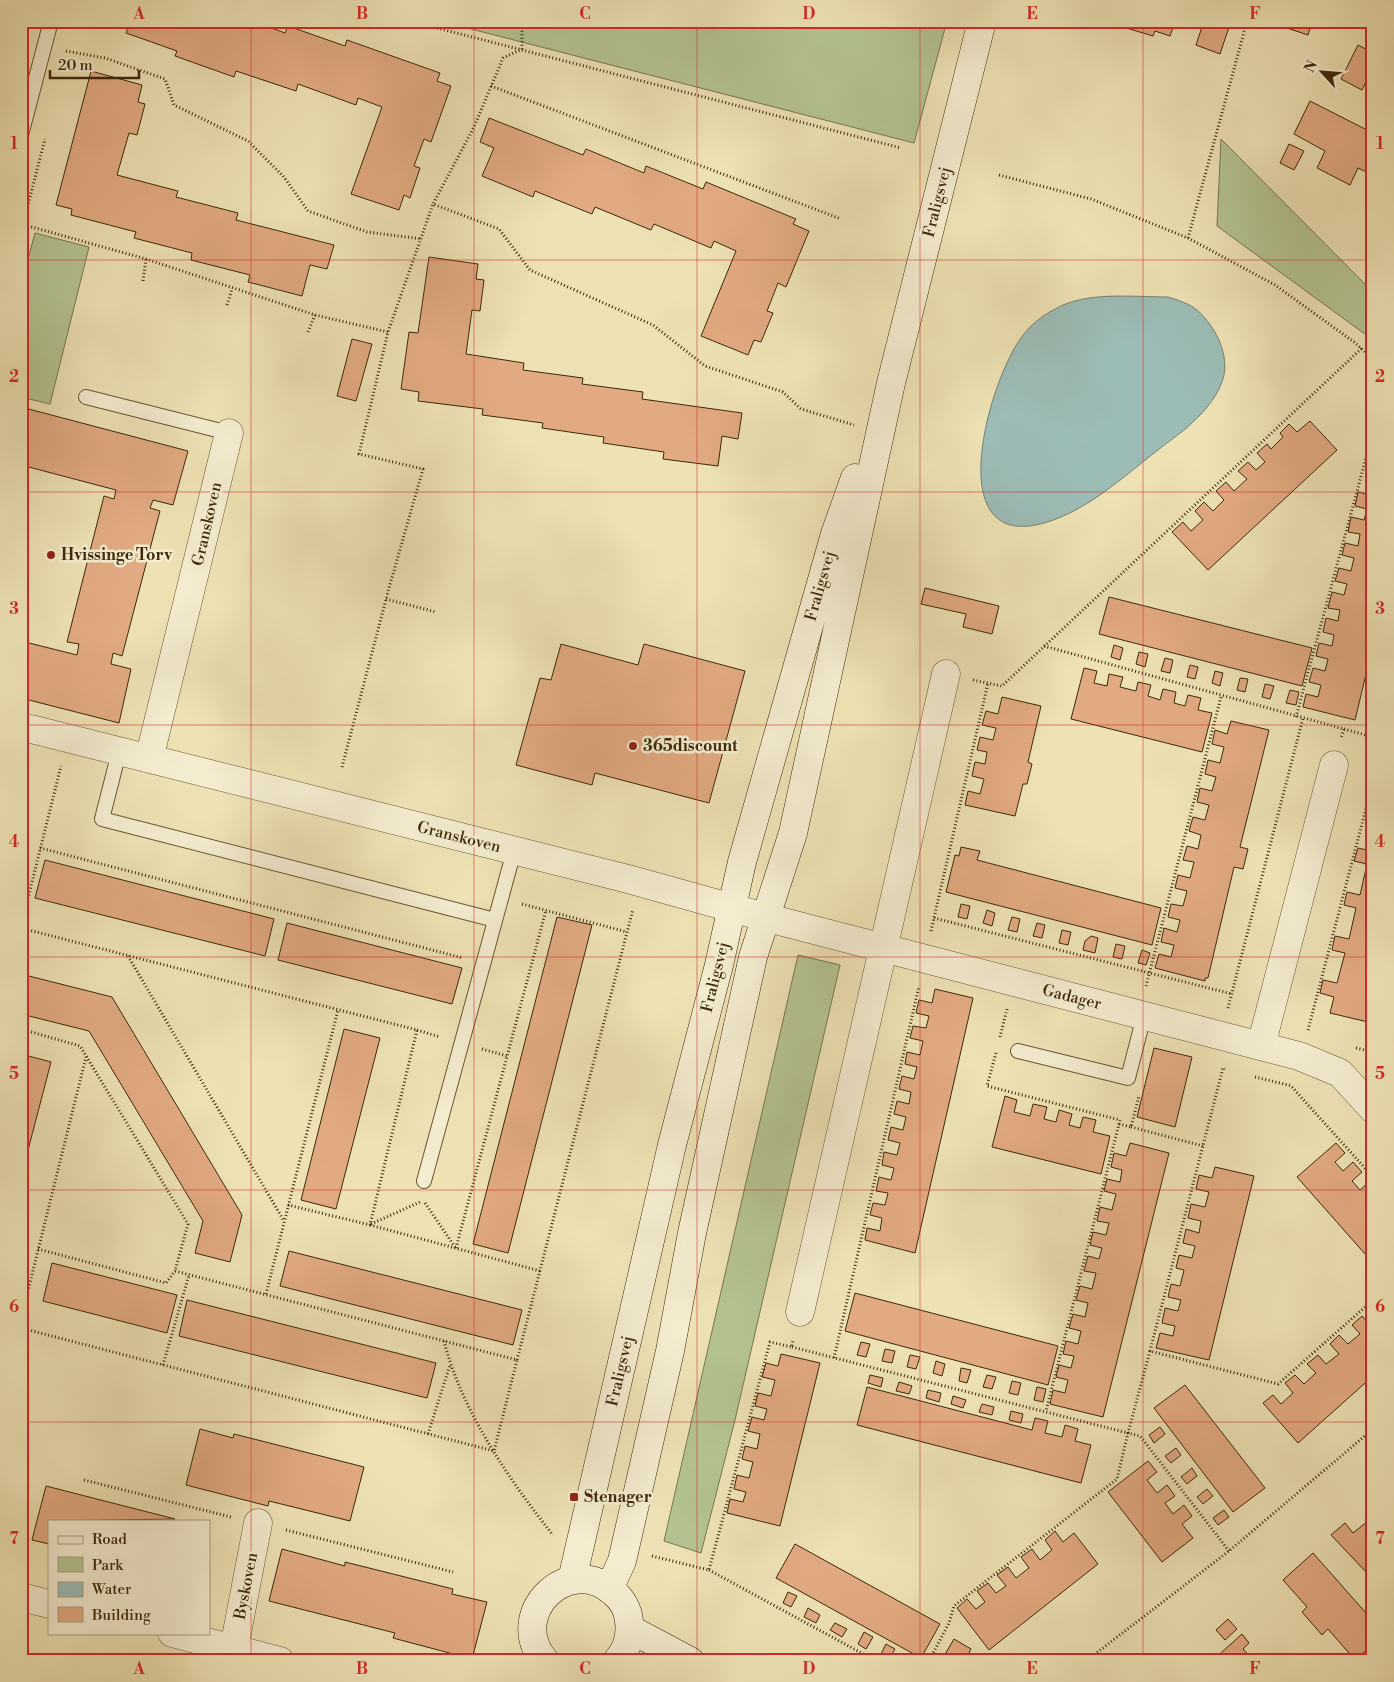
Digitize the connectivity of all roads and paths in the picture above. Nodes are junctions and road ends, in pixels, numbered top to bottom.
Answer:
1 (50, 21) edge
2 (410, 21) edge
3 (525, 21) edge
4 (982, 21) edge
5 (1247, 21) edge
6 (44, 47) junction
7 (522, 49) junction
8 (491, 86) junction
9 (21, 135) edge
10 (901, 148) dead end
11 (999, 176) dead end
12 (433, 204) junction
13 (841, 220) dead end
14 (21, 224) edge
15 (1188, 238) junction
16 (422, 239) junction
17 (146, 259) junction
18 (143, 281) dead end
19 (232, 289) junction
20 (227, 305) dead end
21 (314, 315) junction
22 (308, 332) dead end
23 (388, 332) junction
24 (1362, 348) junction
25 (1373, 359) edge
26 (891, 383) junction
27 (86, 397) dead end
28 (871, 431) junction
29 (1373, 432) edge
30 (229, 433) joint
31 (386, 599) junction
32 (436, 612) dead end
33 (1044, 646) junction
34 (946, 674) joint
35 (988, 683) junction
36 (1221, 697) junction
37 (1296, 716) junction
38 (1302, 718) junction
39 (31, 729) dead end
40 (1344, 729) junction
41 (1373, 737) edge
42 (68, 739) junction
43 (119, 752) junction
44 (149, 759) junction
45 (1334, 765) joint
46 (342, 767) dead end
47 (1373, 782) edge
48 (40, 848) junction
49 (514, 851) junction
50 (640, 883) junction
51 (731, 908) junction
52 (768, 918) junction
53 (934, 918) junction
54 (495, 920) junction
55 (21, 927) edge
56 (627, 932) junction
57 (883, 948) junction
58 (128, 956) junction
59 (925, 959) junction
60 (484, 963) junction
61 (1150, 972) junction
62 (1014, 982) junction
63 (1232, 994) junction
64 (338, 1010) junction
65 (1141, 1015) junction
66 (21, 1029) edge
67 (1264, 1036) junction
68 (999, 1039) dead end
69 (1303, 1046) junction
70 (997, 1048) dead end
71 (1018, 1052) dead end
72 (87, 1056) junction
73 (1231, 1071) dead end
74 (1248, 1075) dead end
75 (1292, 1087) junction
76 (1373, 1109) edge
77 (1131, 1127) dead end
78 (1203, 1146) junction
79 (1373, 1177) edge
80 (424, 1181) dead end
81 (288, 1204) junction
82 (284, 1221) junction
83 (370, 1224) junction
84 (38, 1248) junction
85 (456, 1248) junction
86 (540, 1270) junction
87 (175, 1271) junction
88 (189, 1275) junction
89 (266, 1294) junction
90 (1373, 1300) edge
91 (800, 1312) joint
92 (21, 1318) edge
93 (21, 1328) edge
94 (444, 1341) junction
95 (792, 1347) junction
96 (1150, 1351) junction
97 (834, 1358) junction
98 (517, 1360) junction
99 (450, 1364) junction
100 (163, 1365) junction
101 (1046, 1411) junction
102 (1373, 1428) edge
103 (1128, 1433) junction
104 (428, 1434) junction
105 (494, 1451) junction
106 (258, 1524) dead end
107 (579, 1549) junction
108 (1228, 1551) junction
109 (622, 1561) junction
110 (709, 1570) junction
111 (572, 1580) junction
112 (609, 1588) junction
113 (21, 1597) edge
114 (48, 1604) edge
115 (630, 1629) junction
116 (176, 1634) edge
117 (234, 1648) junction
118 (280, 1661) edge
119 (545, 1661) edge
120 (617, 1661) edge
121 (690, 1661) edge
122 (876, 1661) edge
123 (929, 1661) edge
124 (1086, 1661) edge

1 - 6 lane
2 - 7 path
3 - 7 path
4 - 26 street, Fraligsvej
5 - 15 path
6 - 9 lane
6 - 16 path
7 - 8 path
7 - 10 path
8 - 12 path
8 - 13 path
11 - 15 path
12 - 16 path
12 - 28 path
14 - 17 path
15 - 24 path
16 - 23 path
17 - 18 path
17 - 19 path
19 - 20 path
19 - 21 path
21 - 22 path
21 - 23 path
23 - 31 path
24 - 25 path
24 - 33 path
26 - 28 street, Fraligsvej
26 - 52 street, Fraligsvej
27 - 30 lane, Granskoven
28 - 51 street, Fraligsvej
29 - 37 path
30 - 44 street, Granskoven
31 - 32 path
31 - 46 path
33 - 35 path
33 - 36 path
34 - 35 path
34 - 57 street
35 - 53 path
36 - 37 path
36 - 61 path
37 - 38 path
38 - 40 path
38 - 63 path
39 - 42 street, Granskoven
40 - 41 path
40 - 45 path
42 - 43 street, Granskoven
42 - 48 path
43 - 44 street, Granskoven
43 - 54 lane
44 - 49 street, Granskoven
45 - 67 street
47 - 69 path
48 - 55 path
48 - 60 path
49 - 50 street, Granskoven
49 - 54 lane
50 - 51 street, Granskoven
50 - 56 path
51 - 52 street, Granskoven
51 - 107 street, Fraligsvej
52 - 57 street, Gadager
52 - 109 street, Fraligsvej
53 - 59 path
53 - 61 path
54 - 60 lane
55 - 58 path
56 - 85 path
56 - 86 path
57 - 59 street, Gadager
57 - 91 street
58 - 64 path
58 - 82 path
59 - 62 street, Gadager
59 - 97 path
60 - 80 lane
61 - 63 path
61 - 65 path
62 - 65 street, Gadager
62 - 68 path
63 - 67 path
64 - 81 path
64 - 83 path
65 - 67 street, Gadager
65 - 71 lane
66 - 72 path
67 - 69 street, Gadager
69 - 75 path
69 - 76 street, Gadager
70 - 101 path
72 - 84 path
72 - 87 path
73 - 78 path
74 - 75 path
75 - 79 path
77 - 78 path
78 - 96 path
81 - 82 path
81 - 83 path
82 - 89 path
83 - 85 path
83 - 85 path
84 - 87 path
84 - 92 path
85 - 86 path
86 - 98 path
87 - 88 path
88 - 89 path
88 - 100 path
89 - 94 path
90 - 96 path
91 - 95 path
93 - 100 path
94 - 98 path
94 - 99 path
95 - 97 path
95 - 110 path
96 - 103 path
97 - 101 path
98 - 105 path
99 - 104 path
99 - 105 path
100 - 104 path
101 - 103 path
102 - 108 path
103 - 108 path
103 - 123 path
104 - 105 path
105 - 107 path
106 - 117 street, Byskoven
107 - 111 street, Fraligsvej
108 - 124 path
109 - 110 path
109 - 112 street, Fraligsvej
110 - 122 path
111 - 112 street
111 - 119 street
112 - 115 street
113 - 114 street
115 - 120 street
115 - 121 street
116 - 117 street
117 - 118 street

